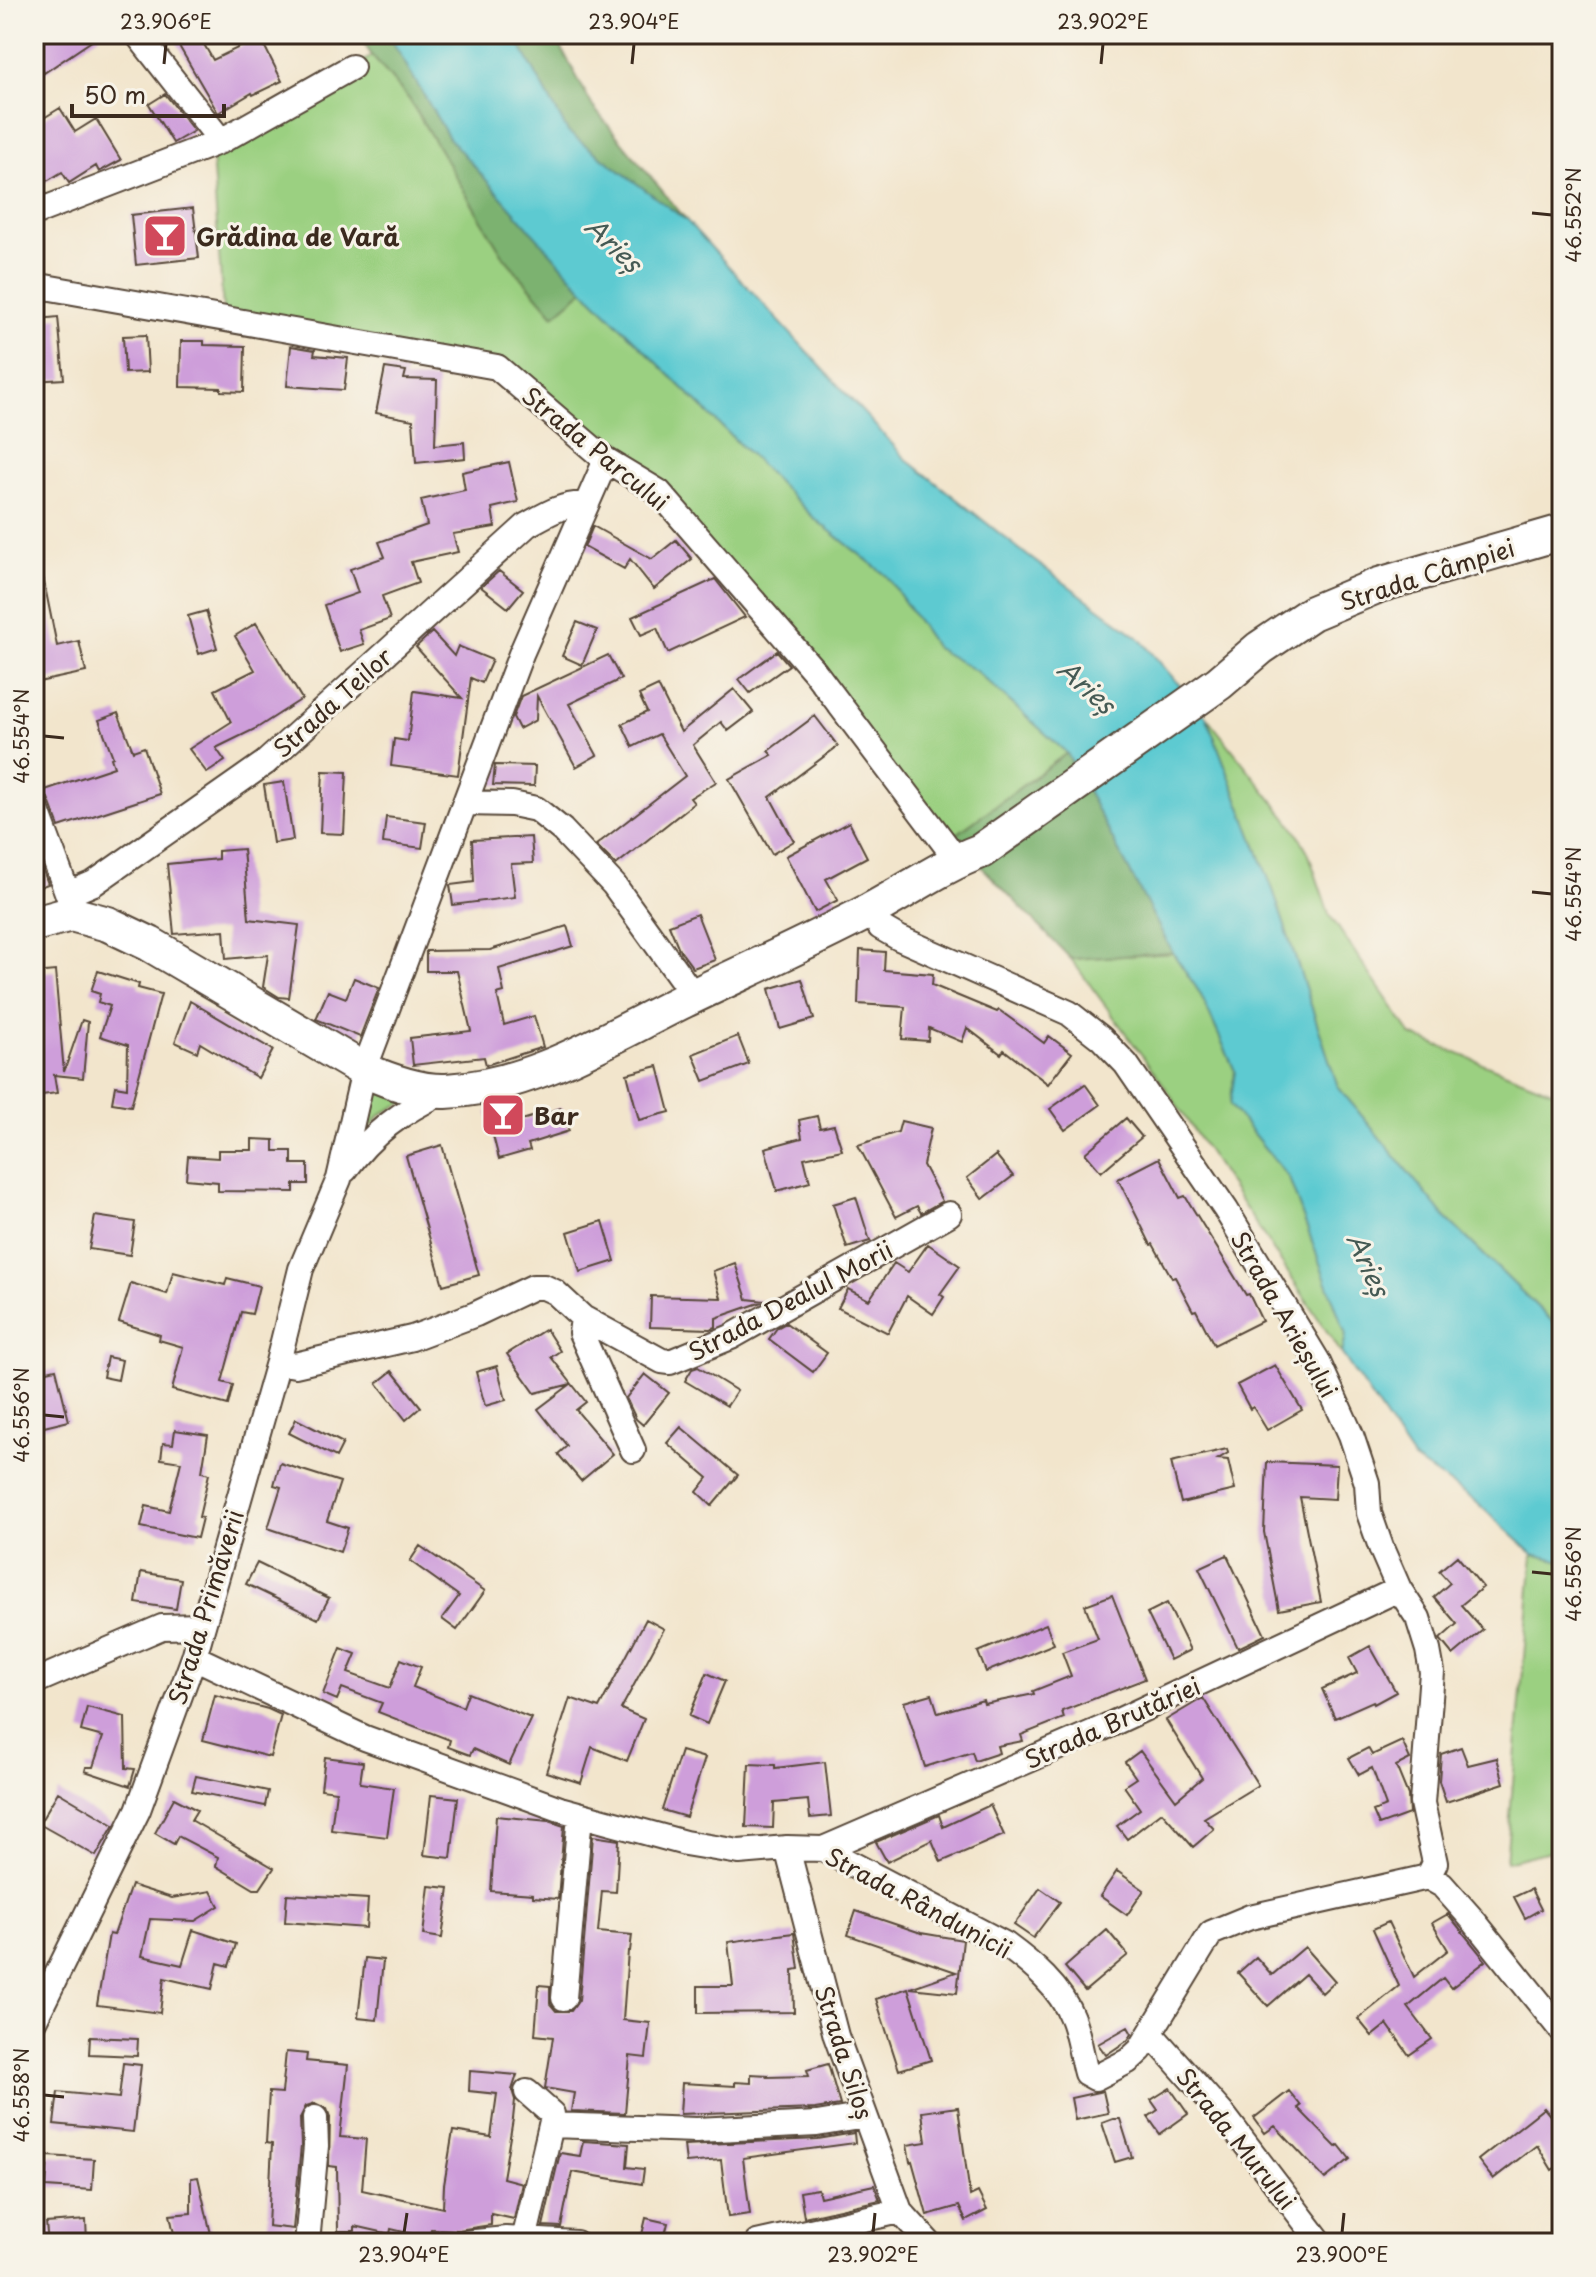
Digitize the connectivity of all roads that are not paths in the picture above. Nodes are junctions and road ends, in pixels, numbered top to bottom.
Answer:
1 (137, 34) edge
2 (352, 67) dead end
3 (221, 141) junction
4 (34, 213) edge
5 (34, 285) edge
6 (606, 460) junction
7 (585, 505) junction
8 (1562, 532) edge
9 (34, 803) edge
10 (465, 803) junction
11 (969, 856) junction
12 (69, 904) junction
13 (870, 911) junction
14 (34, 924) edge
15 (694, 996) junction
16 (364, 1070) junction
17 (443, 1091) junction
18 (339, 1179) junction
19 (949, 1214) dead end
20 (583, 1318) junction
21 (278, 1362) junction
22 (633, 1450) dead end
23 (1399, 1589) junction
24 (202, 1626) junction
25 (194, 1657) junction
26 (34, 1682) edge
27 (580, 1815) junction
28 (787, 1848) junction
29 (823, 1849) junction
30 (1428, 1877) junction
31 (564, 1998) dead end
32 (34, 2021) edge
33 (1562, 2031) edge
34 (1151, 2034) junction
35 (527, 2092) dead end
36 (865, 2116) junction
37 (315, 2118) dead end
38 (551, 2125) junction
39 (900, 2211) junction
40 (524, 2240) junction
41 (307, 2243) edge
42 (465, 2243) edge
43 (576, 2243) edge
44 (757, 2243) edge
45 (929, 2243) edge
46 (1321, 2243) edge

1 - 3 street
2 - 3 street
3 - 4 street
5 - 6 street, Strada Parcului
6 - 7 street
6 - 11 street, Strada Parcului
7 - 10 street
7 - 12 street, Strada Teilor
8 - 11 main road, Strada Câmpiei
9 - 12 street
10 - 15 street
10 - 16 street
11 - 13 main road, Strada Câmpiei
12 - 14 main road
12 - 16 main road, Strada Câmpiei
13 - 15 main road, Strada Câmpiei
13 - 23 street, Strada Arieșului
15 - 17 main road, Strada Câmpiei
16 - 17 main road, Strada Câmpiei
16 - 18 street
17 - 18 street
18 - 21 street, Strada Primăverii
19 - 20 street, Strada Dealul Morii
20 - 21 street, Strada Dealul Morii
20 - 22 street
21 - 24 street, Strada Primăverii
23 - 29 street, Strada Brutăriei
23 - 30 street, Strada Arieșului
24 - 25 street, Strada Primăverii
24 - 26 street
25 - 27 street, Strada Rândunicii
25 - 32 street, Strada Primăverii
27 - 28 street, Strada Rândunicii
27 - 31 street
28 - 29 street, Strada Rândunicii
28 - 36 street, Strada Siloș
29 - 34 street, Strada Rândunicii
30 - 33 street
30 - 34 street, Strada Rândunicii
34 - 46 street, Strada Murului
35 - 38 street
36 - 38 street
36 - 39 street, Strada Siloș
37 - 41 street
38 - 40 street
39 - 44 street
39 - 45 street, Strada Siloș
40 - 42 street
40 - 43 street

